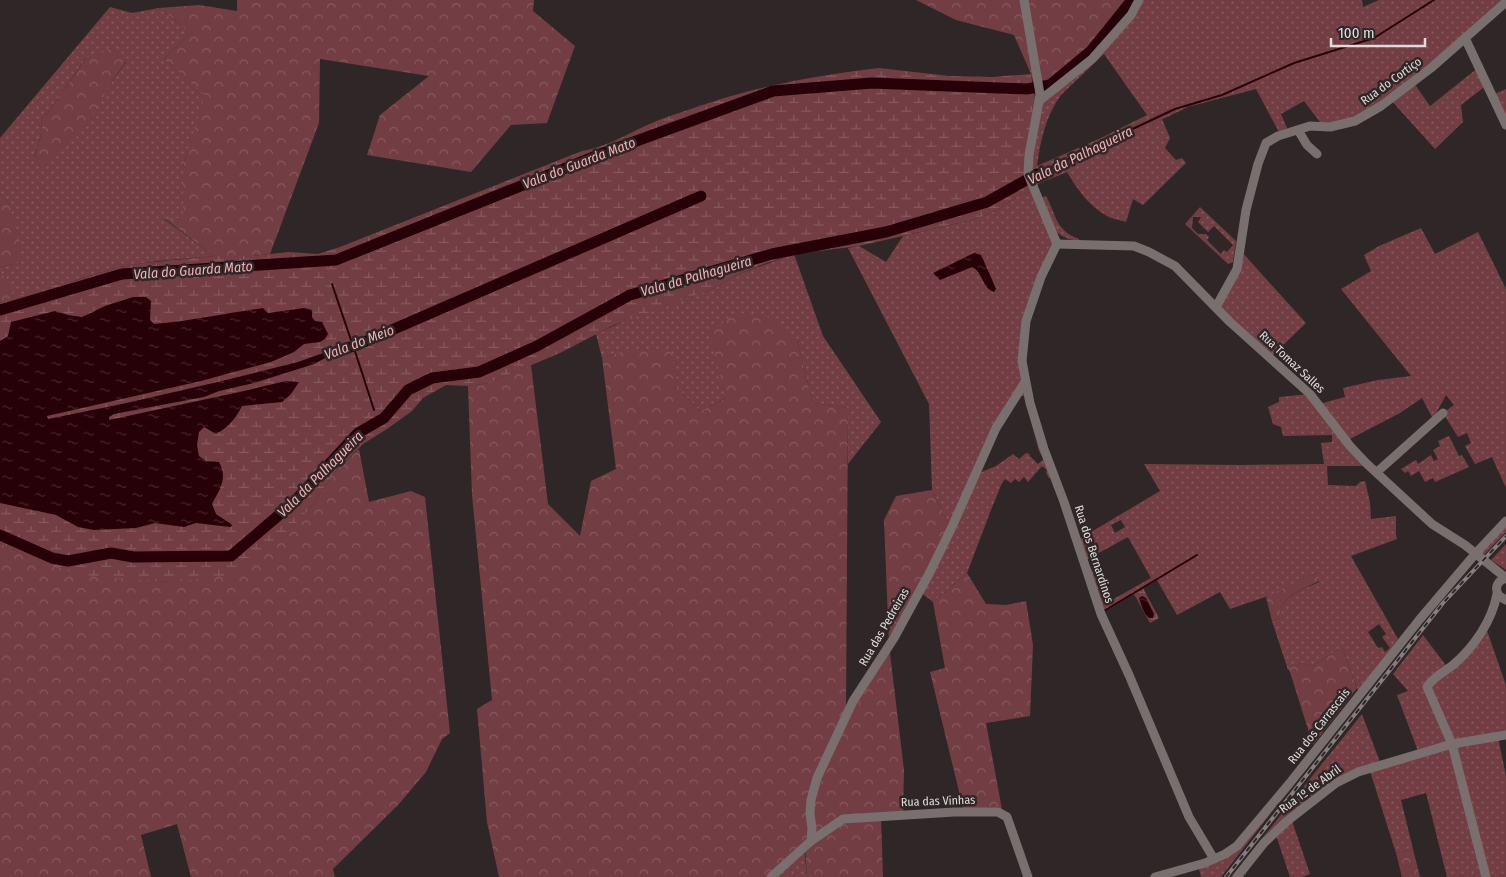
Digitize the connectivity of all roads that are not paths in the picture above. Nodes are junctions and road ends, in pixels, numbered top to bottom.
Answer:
1 (1024, 0) edge
2 (1139, 0) edge
3 (1506, 2) edge
4 (1465, 38) junction
5 (1040, 97) junction
6 (1506, 125) edge
7 (1298, 130) junction
8 (1317, 154) dead end
9 (1057, 244) junction
10 (1216, 307) junction
11 (1025, 382) junction
12 (1443, 413) dead end
13 (1377, 472) junction
14 (1506, 521) edge
15 (1476, 553) junction
16 (1504, 579) edge
17 (1503, 598) edge
18 (1506, 735) edge
19 (1452, 744) junction
20 (810, 841) junction
21 (1214, 859) junction
22 (771, 877) edge
23 (1028, 877) edge
24 (1155, 877) edge
25 (1237, 877) edge
26 (1486, 877) edge

1 - 5 street
2 - 5 street
3 - 4 street, Rua do Cortiço
4 - 6 street
4 - 7 street, Rua do Cortiço
5 - 9 street
7 - 8 street
7 - 10 street, Rua do Cortiço
9 - 10 street, Rua Tomaz Salles
9 - 11 street, Rua dos Bernardinos
10 - 13 street, Rua Tomaz Salles
11 - 20 street, Rua das Pedreiras
11 - 21 street, Rua dos Bernardinos
12 - 13 street
13 - 15 street, Rua Tomaz Salles
14 - 15 street, Rua dos Carrascais
15 - 16 street, Rua Tomaz Salles
15 - 21 street, Rua dos Carrascais
16 - 17 street
17 - 19 street
18 - 19 street, Rua 1º de Abril
19 - 25 street, Rua 1º de Abril
19 - 26 street
20 - 22 street
20 - 23 street, Rua das Vinhas
21 - 24 street, Rua dos Carrascais

